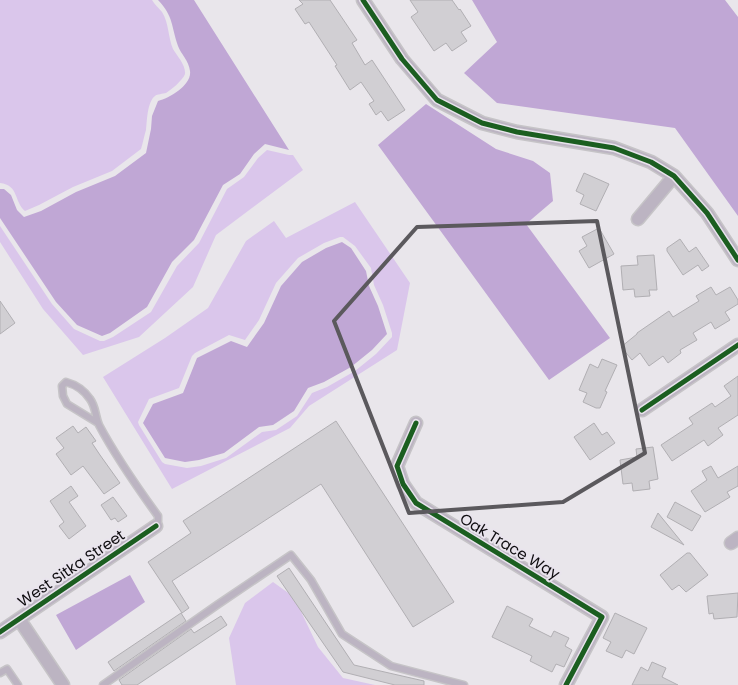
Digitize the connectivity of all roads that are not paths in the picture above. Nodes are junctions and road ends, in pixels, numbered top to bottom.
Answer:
1 (363, 0) edge
2 (674, 176) junction
3 (638, 219) dead end
4 (738, 260) edge
5 (738, 344) edge
6 (642, 410) dead end
7 (98, 423) junction
8 (416, 423) dead end
9 (156, 526) joint
10 (19, 619) junction
11 (0, 632) edge
12 (0, 673) edge
13 (18, 685) edge
14 (63, 685) edge
15 (103, 685) edge
16 (464, 685) edge
17 (566, 685) edge

1 - 2 street
2 - 3 street
2 - 4 street
5 - 6 street
7 - 7 lane
7 - 9 lane
8 - 17 street, Oak Trace Way
9 - 10 street, West Sitka Street
10 - 11 street, West Sitka Street
10 - 14 street, West Sitka Street
12 - 13 lane
15 - 16 lane

